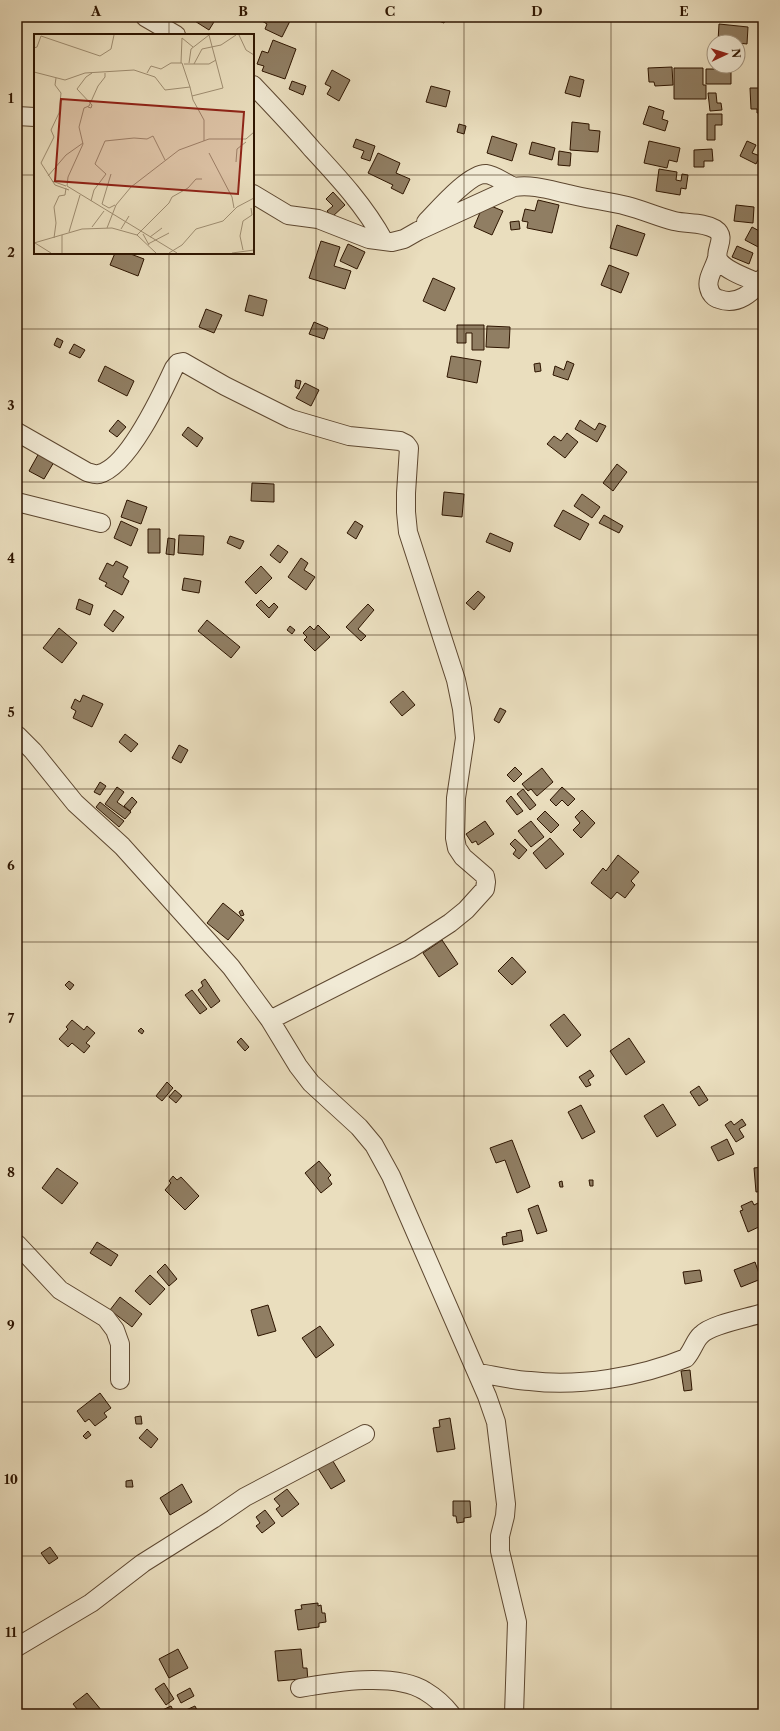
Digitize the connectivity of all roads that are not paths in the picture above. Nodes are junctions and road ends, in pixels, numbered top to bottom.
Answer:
1 (145, 17) edge
2 (174, 34) edge
3 (254, 86) edge
4 (17, 116) edge
5 (34, 117) edge
6 (514, 187) junction
7 (254, 195) edge
8 (418, 231) junction
9 (384, 241) junction
10 (718, 258) junction
11 (762, 282) edge
12 (17, 432) edge
13 (17, 502) edge
14 (101, 523) dead end
15 (17, 735) edge
16 (270, 1020) junction
17 (17, 1244) edge
18 (763, 1314) edge
19 (478, 1373) junction
20 (120, 1380) dead end
21 (365, 1434) dead end
22 (17, 1647) edge
23 (300, 1688) dead end
24 (450, 1714) edge
25 (514, 1714) edge

1 - 2 street
3 - 9 street
4 - 5 street
6 - 8 street
6 - 8 street
6 - 10 street
7 - 9 street
8 - 9 street
10 - 11 street
10 - 11 street
12 - 16 street
13 - 14 street
15 - 16 street
16 - 19 street
17 - 20 street
18 - 19 street
19 - 25 street
21 - 22 street
23 - 24 street

